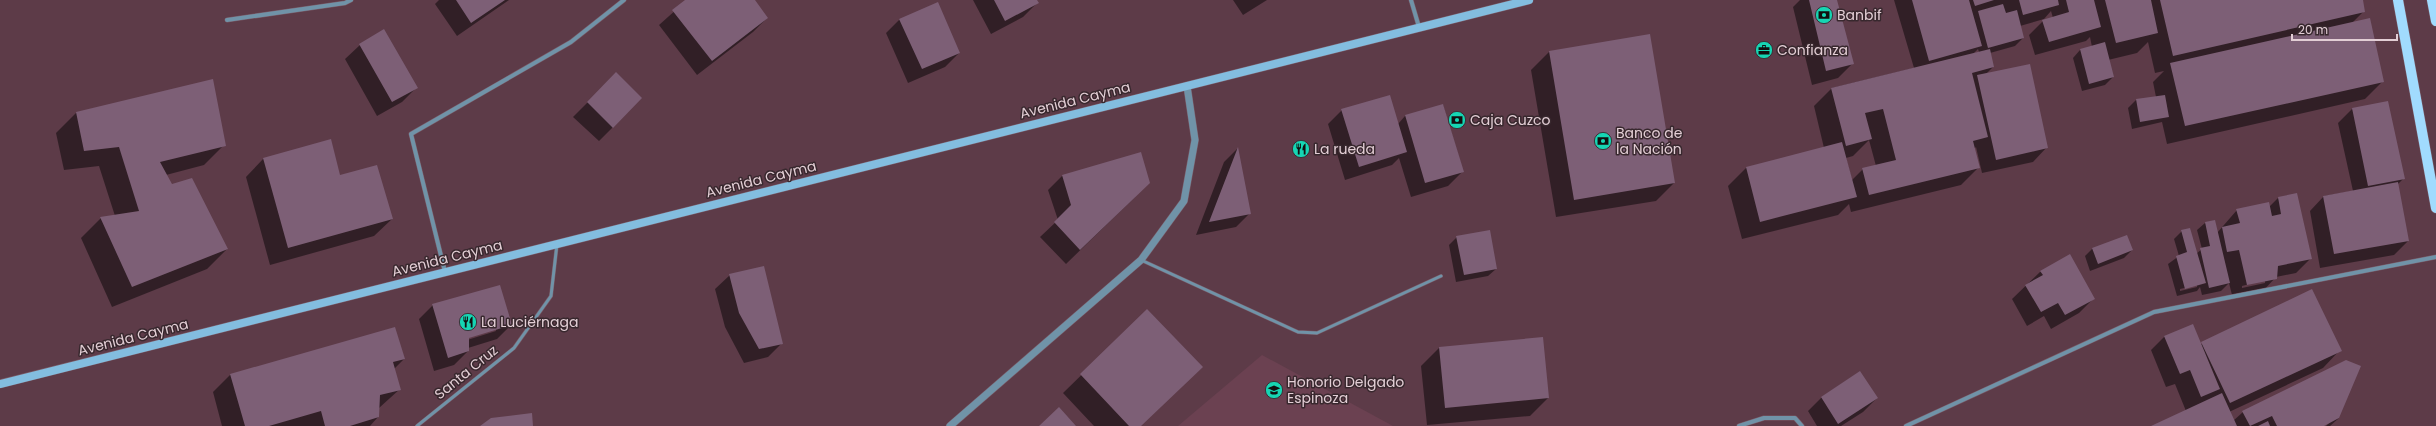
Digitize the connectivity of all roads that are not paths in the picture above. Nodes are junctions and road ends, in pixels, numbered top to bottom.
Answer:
1 (351, 0) edge
2 (624, 0) edge
3 (1411, 0) edge
4 (1528, 0) edge
5 (2398, 0) edge
6 (2432, 0) edge
7 (227, 20) dead end
8 (2436, 22) edge
9 (1419, 27) junction
10 (1187, 86) junction
11 (2436, 208) edge
12 (557, 244) junction
13 (2436, 257) edge
14 (1141, 260) junction
15 (445, 272) junction
16 (1441, 276) dead end
17 (0, 384) edge
18 (417, 426) edge
19 (950, 426) edge
20 (1739, 426) edge
21 (1802, 426) edge
22 (1906, 426) edge

1 - 7 street
2 - 15 street
3 - 9 street
4 - 9 main road, Avenida Cayma
5 - 11 main road
6 - 8 main road
9 - 10 main road, Avenida Cayma
10 - 12 main road, Avenida Cayma
10 - 14 street
12 - 15 main road, Avenida Cayma
12 - 18 lane, Santa Cruz
13 - 22 street
14 - 16 lane
14 - 19 street
15 - 17 main road, Avenida Cayma
20 - 21 street

